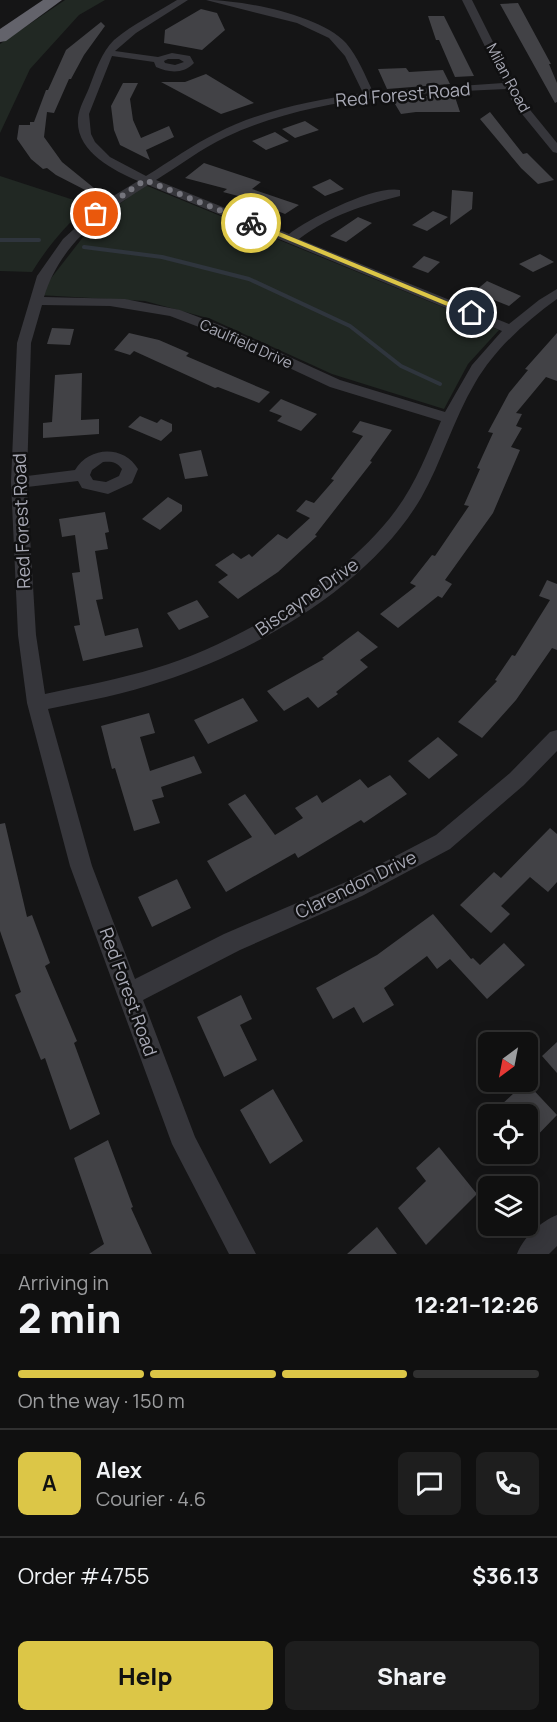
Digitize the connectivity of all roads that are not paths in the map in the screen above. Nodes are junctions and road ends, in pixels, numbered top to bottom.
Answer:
1 (54, 0) edge
2 (183, 0) edge
3 (211, 0) edge
4 (468, 0) edge
5 (0, 37) edge
6 (108, 53) junction
7 (159, 60) dead end
8 (510, 86) junction
9 (369, 94) junction
10 (557, 150) edge
11 (145, 180) junction
12 (396, 193) dead end
13 (291, 239) junction
14 (557, 293) edge
15 (36, 301) junction
16 (510, 329) junction
17 (450, 418) junction
18 (82, 475) dead end
19 (19, 482) junction
20 (37, 704) junction
21 (557, 738) edge
22 (130, 994) junction
23 (557, 1228) edge
24 (243, 1254) edge
25 (530, 1254) edge

1 - 5 highway
2 - 6 street
3 - 9 street
4 - 8 street, Milan Road
6 - 7 street
6 - 11 street
8 - 9 street, Red Forest Road
8 - 10 street, Milan Road
9 - 11 street, Red Forest Road
11 - 13 street
11 - 15 street, Red Forest Road
12 - 13 street
13 - 16 street
14 - 16 street, Biscayne Drive
15 - 17 street, Caulfield Drive
15 - 19 street, Red Forest Road
16 - 17 street, Biscayne Drive
17 - 20 street, Biscayne Drive
18 - 19 street
19 - 20 street, Red Forest Road
20 - 22 street, Red Forest Road
21 - 22 street, Clarendon Drive
22 - 24 street, Red Forest Road
23 - 25 street

